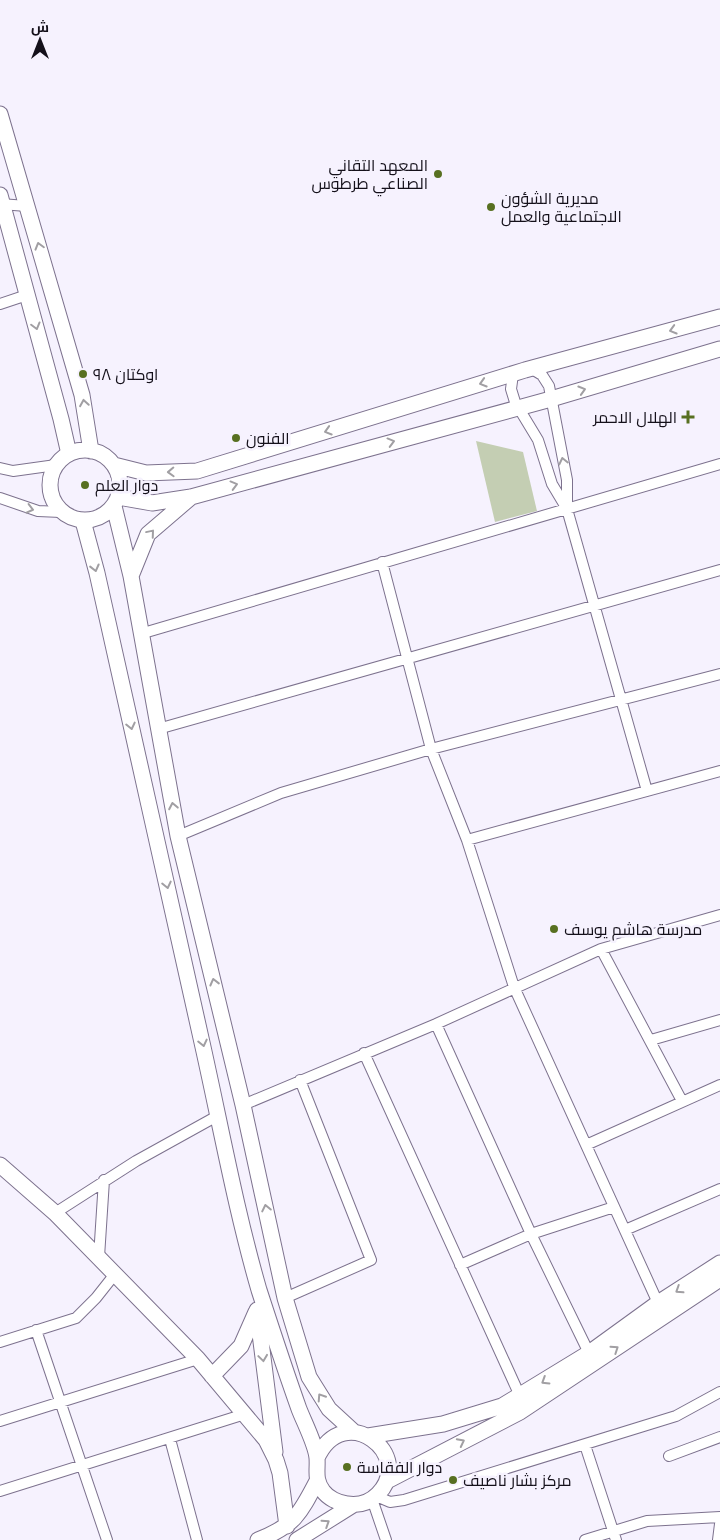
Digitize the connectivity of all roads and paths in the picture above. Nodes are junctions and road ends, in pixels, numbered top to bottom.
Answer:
1 (0, 114) edge
2 (1, 201) edge
3 (27, 206) junction
4 (27, 295) junction
5 (0, 304) edge
6 (720, 316) edge
7 (720, 349) edge
8 (532, 369) junction
9 (513, 374) junction
10 (551, 399) junction
11 (518, 408) junction
12 (91, 451) junction
13 (68, 454) junction
14 (720, 464) edge
15 (56, 465) junction
16 (114, 466) junction
17 (0, 468) edge
18 (191, 497) junction
19 (0, 498) edge
20 (116, 501) junction
21 (567, 509) junction
22 (61, 512) junction
23 (83, 520) junction
24 (382, 562) junction
25 (720, 570) edge
26 (131, 576) junction
27 (595, 606) junction
28 (140, 634) junction
29 (408, 658) junction
30 (720, 674) edge
31 (621, 700) junction
32 (158, 729) junction
33 (431, 749) junction
34 (720, 771) edge
35 (647, 791) junction
36 (178, 836) junction
37 (467, 840) junction
38 (720, 916) edge
39 (601, 949) junction
40 (514, 987) junction
41 (720, 1020) edge
42 (436, 1024) junction
43 (651, 1040) junction
44 (364, 1052) junction
45 (300, 1080) junction
46 (720, 1085) edge
47 (682, 1102) junction
48 (243, 1105) junction
49 (219, 1115) junction
50 (586, 1145) junction
51 (0, 1165) edge
52 (104, 1180) junction
53 (720, 1189) edge
54 (614, 1207) junction
55 (55, 1213) junction
56 (625, 1230) junction
57 (271, 1234) junction
58 (531, 1234) junction
59 (246, 1241) junction
60 (99, 1257) junction
61 (720, 1263) edge
62 (460, 1265) junction
63 (115, 1274) junction
64 (720, 1278) edge
65 (260, 1291) junction
66 (285, 1298) junction
67 (658, 1303) junction
68 (257, 1310) junction
69 (36, 1330) junction
70 (0, 1342) edge
71 (589, 1352) junction
72 (198, 1359) junction
73 (212, 1376) junction
74 (720, 1392) edge
75 (520, 1396) junction
76 (61, 1402) junction
77 (245, 1414) junction
78 (0, 1422) edge
79 (361, 1434) junction
80 (720, 1438) edge
81 (170, 1439) junction
82 (586, 1445) junction
83 (669, 1456) dead end
84 (317, 1458) junction
85 (276, 1460) junction
86 (82, 1466) junction
87 (317, 1481) junction
88 (387, 1481) junction
89 (0, 1491) edge
90 (374, 1498) junction
91 (353, 1505) junction
92 (720, 1517) edge
93 (720, 1524) edge
94 (287, 1526) junction
95 (615, 1536) edge
96 (107, 1539) edge
97 (96, 1540) edge
98 (197, 1540) edge
99 (258, 1540) edge
100 (297, 1540) edge
101 (386, 1540) edge
102 (585, 1540) edge
103 (718, 1540) edge

1 - 3 main road
2 - 3 street
2 - 4 main road
12 -> 3 main road
4 - 5 street
4 -> 13 main road
6 -> 8 main road
10 -> 7 main road
8 - 9 main road
8 - 10 street
9 - 11 street
9 -> 16 main road
10 - 11 main road
21 -> 10 street
18 -> 11 main road
11 - 21 street
12 - 13 main road
12 - 16 main road
13 - 15 main road
14 - 21 street
15 - 17 street
15 - 22 main road
16 - 20 main road
18 - 20 main road
26 -> 18 main road
19 -> 22 street
20 - 23 main road
20 - 26 main road
21 - 24 street
21 - 27 street
22 - 23 main road
23 -> 49 main road
24 - 28 street
24 - 29 street
25 - 27 street
26 - 28 main road
27 - 29 street
27 - 31 street
28 - 32 main road
29 - 32 street
29 - 33 street
30 - 31 street
31 - 33 street
31 - 35 street
36 -> 32 main road
33 - 36 street
33 - 37 street
34 - 35 street
35 - 37 street
48 -> 36 main road
37 - 40 street
38 - 39 street
39 - 40 street
39 - 43 street
40 - 42 street
40 - 50 street
41 - 43 street
42 - 44 street
42 - 58 street
43 - 47 street
44 - 45 street
44 - 62 street
45 - 48 street
45 - 66 street
46 - 47 street
47 - 50 street
57 -> 48 main road
49 - 52 street
49 - 59 main road
50 - 54 street
51 - 55 main road
52 - 55 street
52 - 60 street
53 - 56 street
54 - 56 street
54 - 58 street
55 - 60 main road
56 - 67 street
57 - 59 main road
57 - 66 main road
58 - 62 street
58 - 71 street
59 - 65 main road
60 - 63 main road
61 -> 67 main road
62 - 75 street
63 - 69 street
63 - 72 main road
88 -> 64 main road
65 - 68 main road
65 - 84 main road
79 -> 66 main road
67 - 71 main road
68 - 73 main road
68 -> 85 main road
69 - 70 street
69 - 76 street
71 -> 75 main road
72 - 73 main road
72 - 76 street
73 - 77 main road
74 - 82 street
75 - 79 main road
76 - 78 street
76 - 86 street
77 - 81 street
77 - 85 main road
79 - 84 main road
79 - 88 main road
80 - 83 street
81 - 86 street
81 - 98 street
82 - 90 street
82 - 95 street
84 - 87 main road
85 - 94 main road
86 - 89 street
86 - 96 street
87 - 91 main road
87 - 94 main road
88 - 90 main road
90 - 91 main road
90 - 101 street
100 -> 91 main road
92 - 95 street
93 - 103 street
94 - 99 main road
95 - 102 street
96 - 97 street

